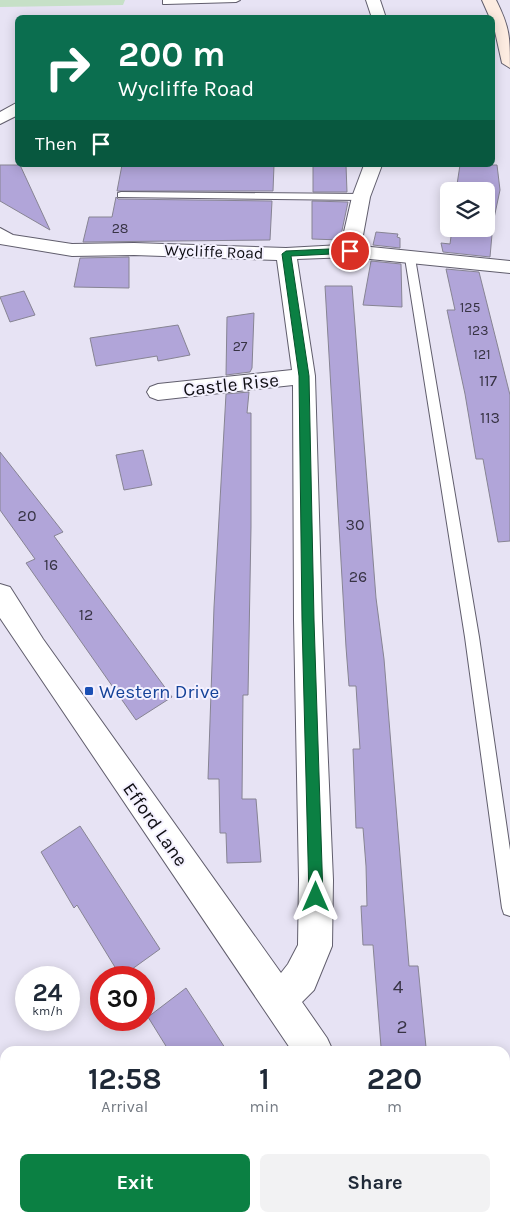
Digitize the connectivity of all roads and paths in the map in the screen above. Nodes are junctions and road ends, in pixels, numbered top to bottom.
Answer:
1 (236, 0) edge
2 (373, 0) edge
3 (489, 0) edge
4 (166, 2) dead end
5 (378, 15) edge
6 (494, 15) edge
7 (496, 22) edge
8 (510, 63) edge
9 (15, 109) edge
10 (0, 119) edge
11 (372, 167) edge
12 (121, 195) dead end
13 (362, 197) junction
14 (4, 237) edge
15 (350, 251) junction
16 (286, 254) junction
17 (410, 258) junction
18 (510, 267) edge
19 (304, 376) junction
20 (158, 392) dead end
21 (0, 595) edge
22 (510, 908) edge
23 (279, 1001) junction
24 (310, 1046) edge

1 - 4 lane
2 - 5 street
3 - 6 main road
7 - 8 main road
9 - 10 street
11 - 13 street
12 - 13 lane
13 - 15 street
14 - 16 street, Wycliffe Road
15 - 16 street, Wycliffe Road
15 - 17 street, Wycliffe Road
16 - 19 street
17 - 18 street, Wycliffe Road
17 - 22 lane
19 - 20 street, Castle Rise
19 - 23 street
21 - 23 street, Efford Lane
23 - 24 street, Efford Lane

